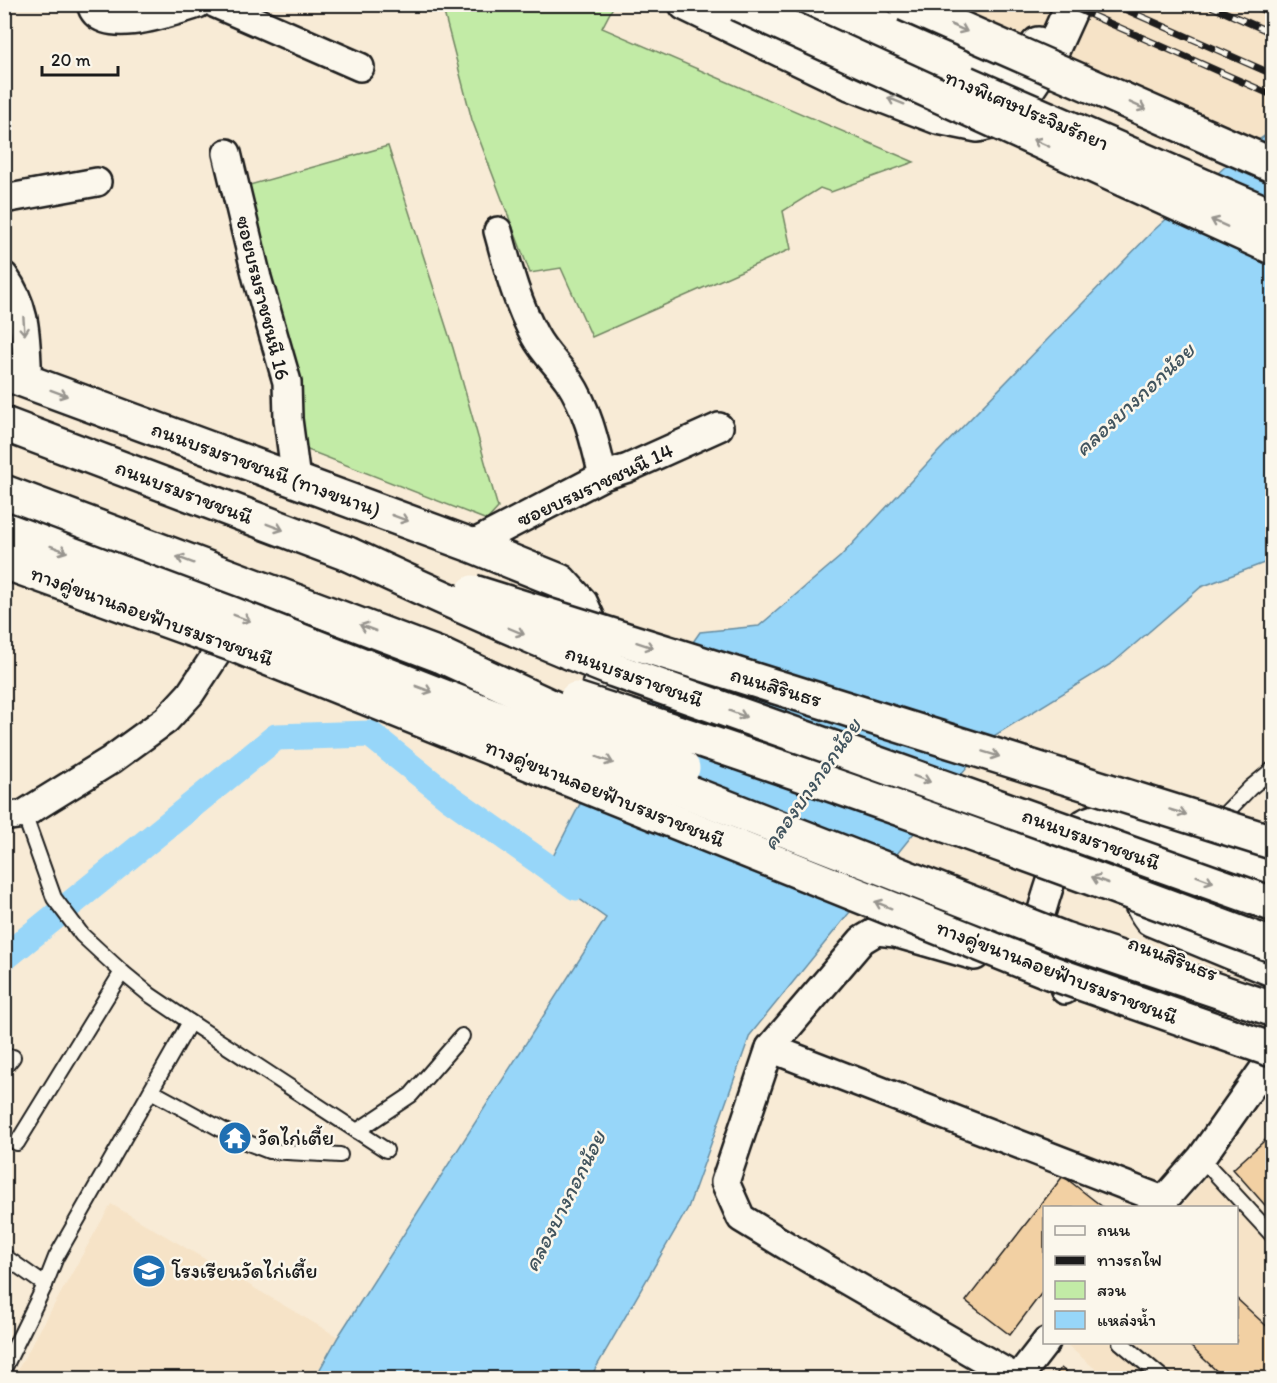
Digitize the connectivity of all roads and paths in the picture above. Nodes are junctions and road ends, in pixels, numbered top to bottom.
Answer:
1 (91, 4) edge
2 (198, 4) edge
3 (216, 4) edge
4 (686, 4) edge
5 (738, 4) edge
6 (780, 4) edge
7 (831, 4) edge
8 (905, 4) edge
9 (1056, 4) edge
10 (1073, 4) edge
11 (360, 67) dead end
12 (227, 153) dead end
13 (1272, 165) edge
14 (97, 182) dead end
15 (4, 199) edge
16 (1272, 216) edge
17 (498, 231) dead end
18 (1272, 247) edge
19 (4, 276) edge
20 (16, 377) edge
21 (4, 424) edge
22 (719, 427) dead end
23 (603, 476) junction
24 (296, 480) junction
25 (4, 492) edge
26 (4, 529) edge
27 (471, 544) junction
28 (348, 554) junction
29 (4, 562) edge
30 (4, 570) edge
31 (217, 653) junction
32 (442, 656) junction
33 (1272, 770) edge
34 (14, 816) edge
35 (1190, 842) junction
36 (1272, 842) edge
37 (1272, 872) edge
38 (1139, 895) junction
39 (1272, 904) edge
40 (1038, 923) junction
41 (1272, 945) edge
42 (982, 958) junction
43 (1272, 969) edge
44 (122, 972) junction
45 (1065, 989) junction
46 (1272, 997) edge
47 (1272, 1009) edge
48 (190, 1022) junction
49 (462, 1036) dead end
50 (770, 1048) junction
51 (1271, 1059) edge
52 (151, 1091) junction
53 (357, 1131) junction
54 (17, 1143) dead end
55 (386, 1150) dead end
56 (340, 1155) dead end
57 (1201, 1158) junction
58 (1160, 1204) edge
59 (1272, 1235) edge
60 (4, 1256) edge
61 (45, 1285) junction
62 (1044, 1344) edge
63 (1122, 1344) edge
64 (4, 1369) edge
65 (1017, 1378) edge
66 (1163, 1378) edge

1 - 2 street
3 - 11 street
10 -> 4 main road
18 -> 5 main road, bridge
6 - 16 main road, ทางพิเศษประจิมรัถยา, bridge
7 - 9 main road
8 -> 13 main road, bridge
12 - 24 street, ซอยบรมราชชนนี 16
14 - 15 street
17 - 23 street
19 -> 20 street
20 -> 24 main road, ถนนบรมราชชนนี (ทางขนาน)
21 -> 28 main road, ถนนบรมราชชนนี
22 - 23 street, ซอยบรมราชชนนี 14
23 - 27 street, ซอยบรมราชชนนี 14
24 -> 27 main road, ถนนบรมราชชนนี (ทางขนาน)
32 -> 25 main road, ถนนบรมราชชนนี
26 -> 47 main road, ทางคู่ขนานลอยฟ้าบรมราชชนนี, bridge
27 - 31 main road, ถนนบรมราชชนนี (ทางขนาน)
28 -> 36 main road, ถนนสิรินธร, bridge
28 -> 39 main road, ถนนบรมราชชนนี, bridge
51 -> 29 main road, ทางคู่ขนานลอยฟ้าบรมราชชนนี, bridge
30 - 31 main road
31 - 34 street
38 -> 32 main road, ถนนบรมราชชนนี, bridge
32 - 46 main road, ถนนสิรินธร, bridge
33 - 35 lane
34 - 44 lane
35 - 37 main road
35 - 38 main road
35 - 40 street
38 - 41 main road, ถนนบรมราชชนนี, bridge
38 - 43 main road
40 - 42 street
40 - 45 street
42 - 45 street
42 - 50 street
44 - 48 lane
44 - 54 lane
45 - 51 street
48 - 52 lane
48 - 53 lane
49 - 53 lane
50 - 58 street
50 - 65 street
51 - 57 street
52 - 56 lane
52 - 61 lane
53 - 55 lane
57 - 58 street
57 - 59 lane
60 - 61 lane
61 - 64 lane
62 - 65 street
63 - 66 lane

